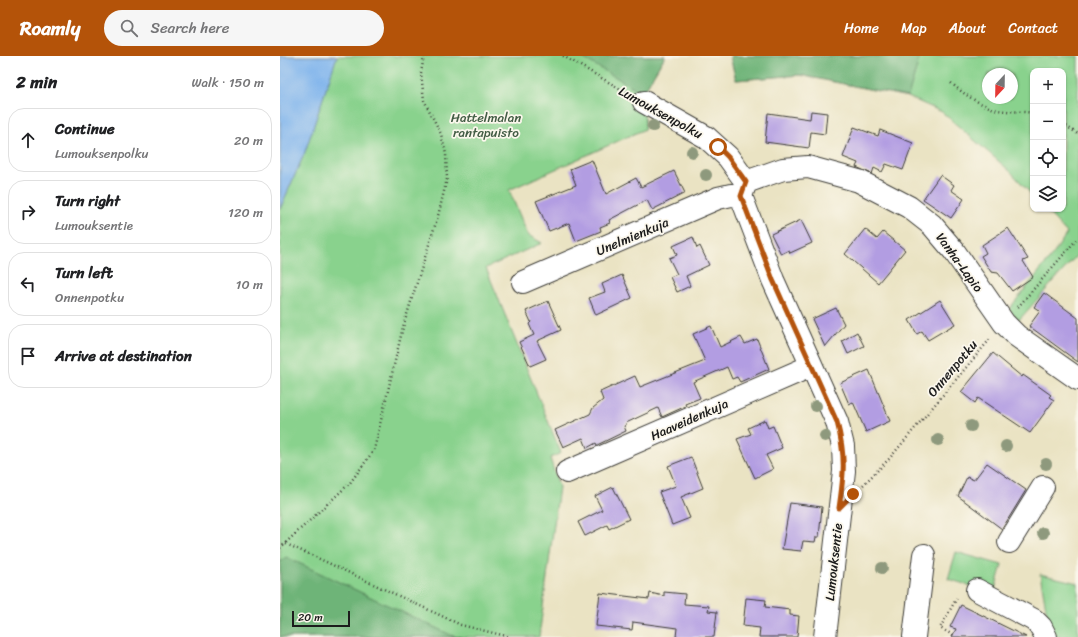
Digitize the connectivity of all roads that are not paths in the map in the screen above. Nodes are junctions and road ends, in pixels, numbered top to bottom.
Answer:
1 (644, 102) road end
2 (744, 189) junction
3 (523, 282) dead end
4 (811, 366) junction
5 (1078, 379) edge
6 (567, 472) dead end
7 (1043, 486) dead end
8 (1009, 542) dead end
9 (924, 555) dead end
10 (977, 590) road end
11 (825, 637) edge
12 (914, 637) edge
13 (1046, 637) edge

1 - 2 street, Lumouksenpolku
2 - 3 street, Unelmienkuja
2 - 4 street, Lumouksentie
2 - 5 street, Vanha-Lapio
4 - 6 street, Haaveidenkuja
4 - 11 street, Lumouksentie
7 - 8 street
9 - 12 street
10 - 13 street

